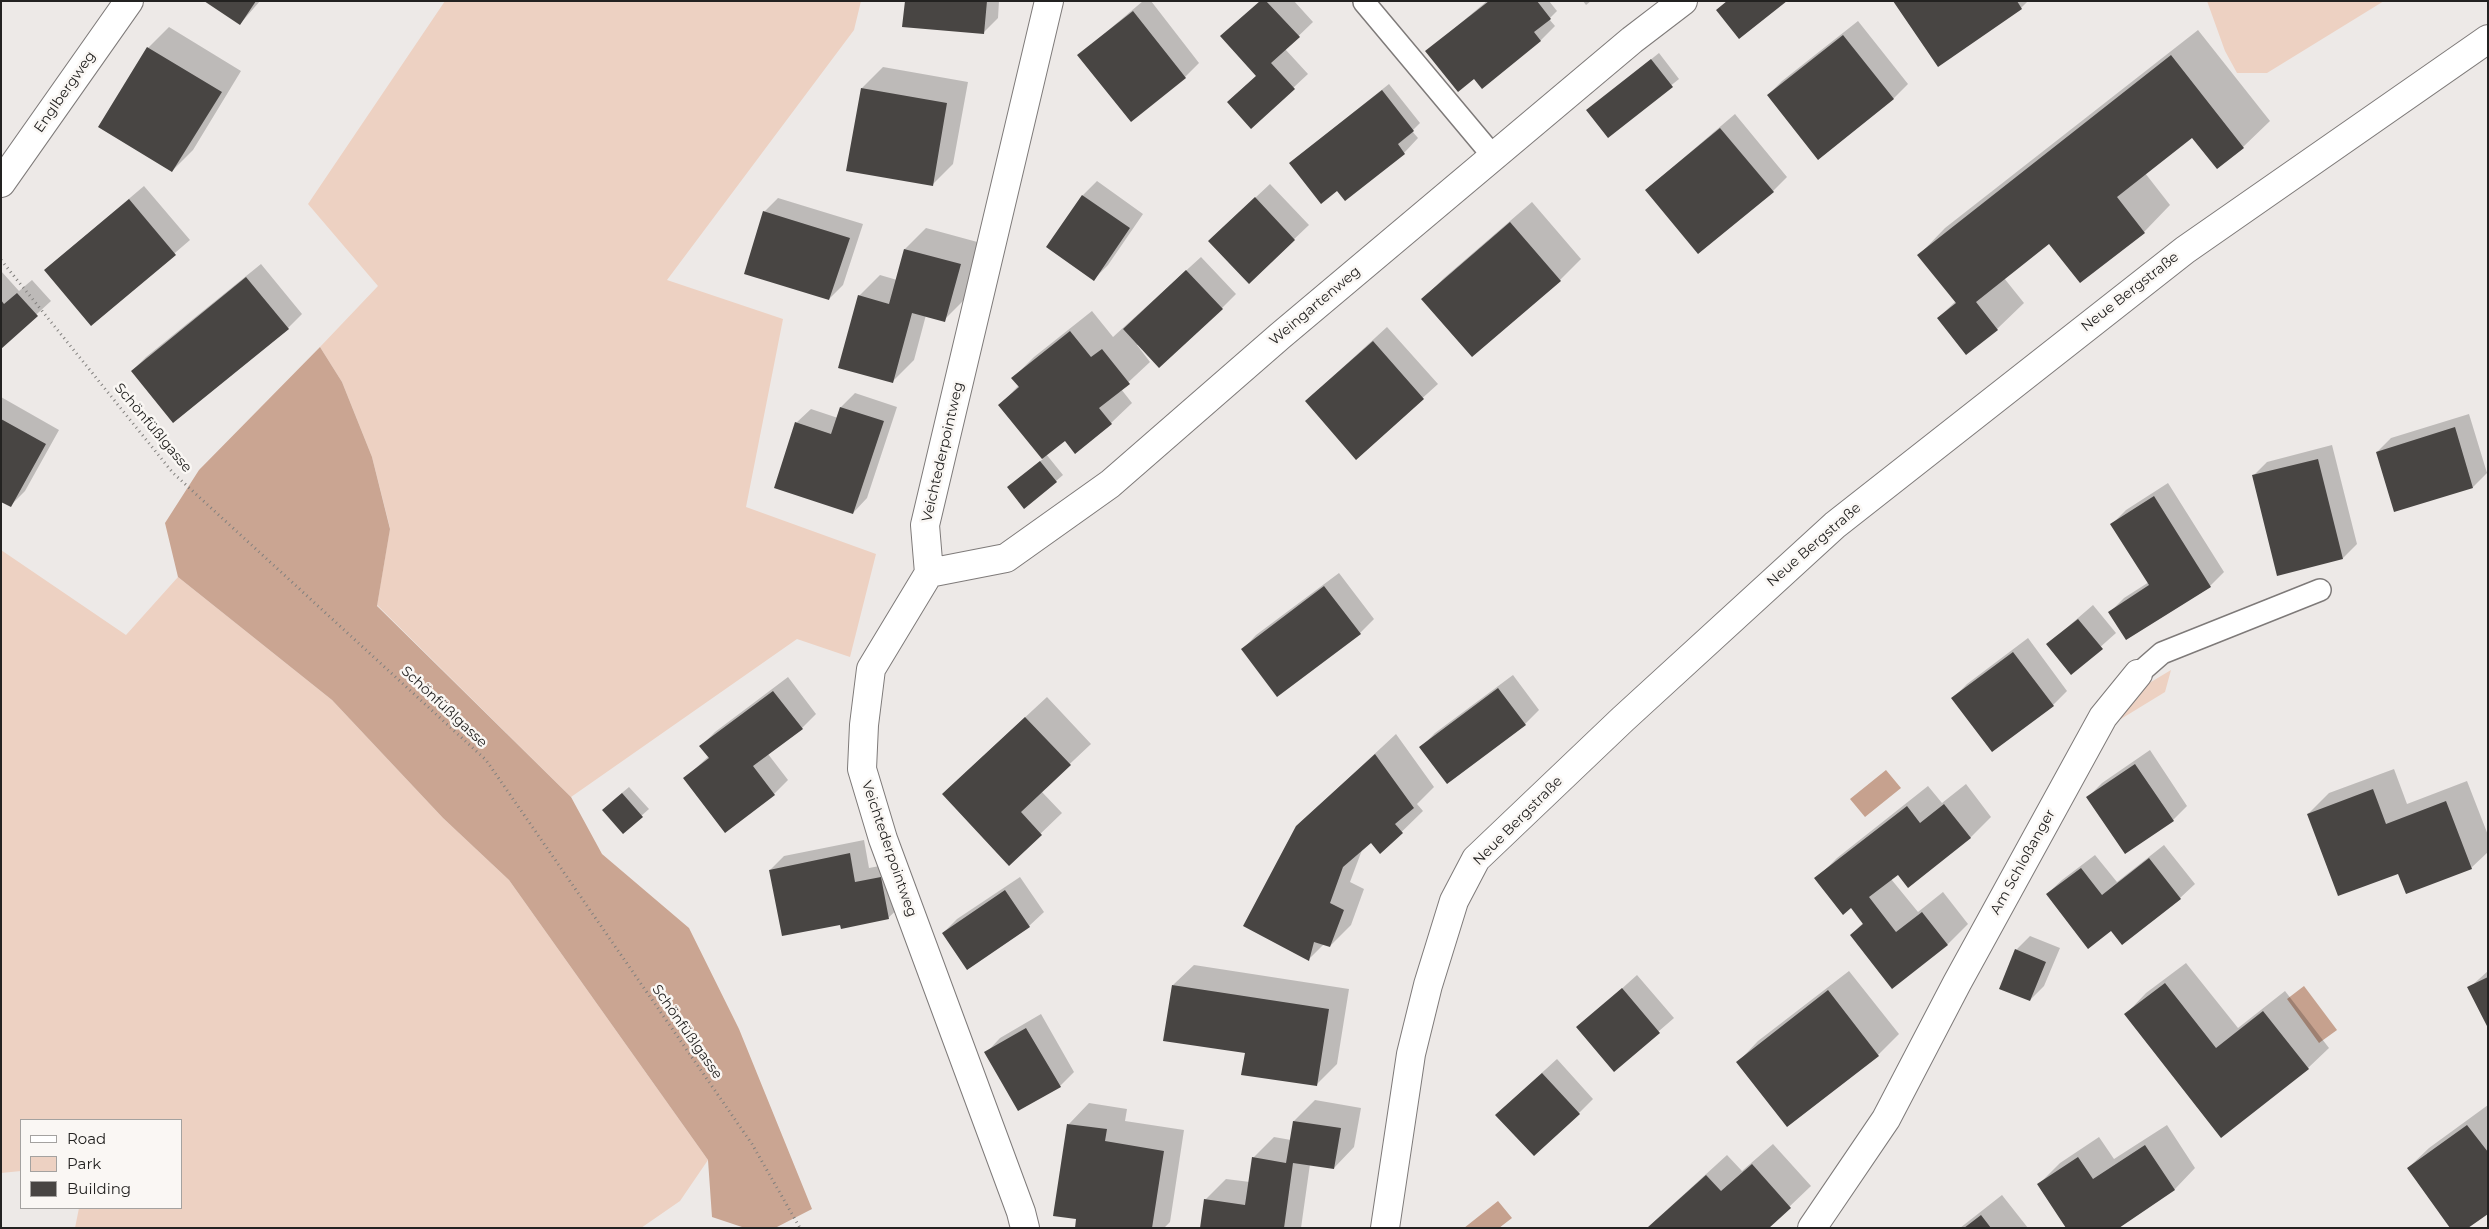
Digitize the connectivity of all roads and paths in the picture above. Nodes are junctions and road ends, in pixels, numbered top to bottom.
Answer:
1 (129, 1) edge
2 (1049, 1) edge
3 (1683, 1) edge
4 (1364, 2) edge
5 (2488, 39) edge
6 (1493, 156) junction
7 (1, 183) edge
8 (1, 260) edge
9 (929, 573) junction
10 (2320, 590) dead end
11 (2138, 674) joint
12 (800, 1228) edge
13 (1025, 1228) edge
14 (1385, 1228) edge
15 (1812, 1228) edge

1 - 7 street, Englbergweg
2 - 9 street, Veichtederpointweg
3 - 6 street, Weingartenweg
4 - 6 lane
5 - 14 street, Neue Bergstraße
6 - 9 street, Weingartenweg
8 - 12 path, Schönfüßlgasse
9 - 13 street, Veichtederpointweg
10 - 11 lane, Am Schloßanger
11 - 15 street, Am Schloßanger

